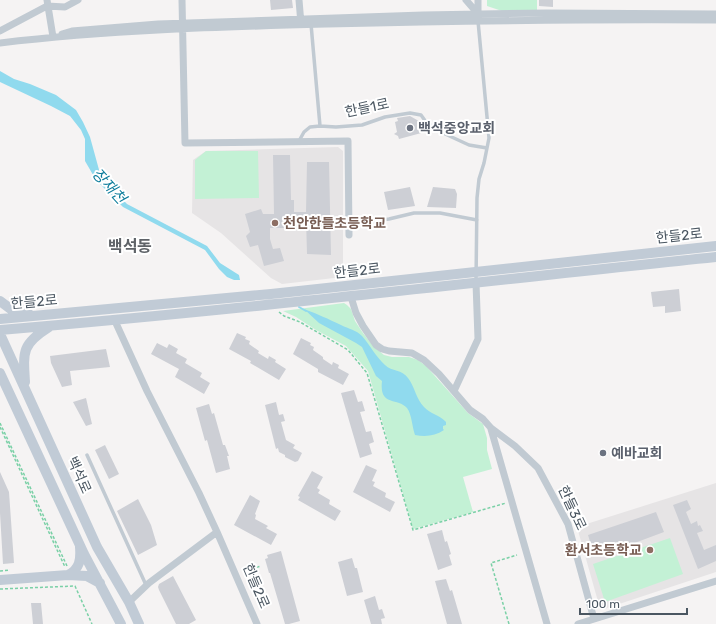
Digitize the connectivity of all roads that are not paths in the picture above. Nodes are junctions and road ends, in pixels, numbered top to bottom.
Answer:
1 (78, 0) edge
2 (182, 0) edge
3 (299, 0) edge
4 (466, 0) edge
5 (478, 0) edge
6 (47, 3) edge
7 (716, 14) edge
8 (478, 18) junction
9 (716, 20) edge
10 (301, 22) junction
11 (311, 24) junction
12 (184, 26) junction
13 (0, 31) edge
14 (53, 37) junction
15 (0, 43) edge
16 (320, 126) junction
17 (299, 140) junction
18 (487, 148) junction
19 (476, 220) junction
20 (358, 223) dead end
21 (349, 235) dead end
22 (716, 246) edge
23 (716, 257) edge
24 (476, 278) junction
25 (351, 297) junction
26 (0, 301) edge
27 (36, 316) junction
28 (0, 320) edge
29 (115, 321) junction
30 (51, 326) junction
31 (0, 330) edge
32 (0, 334) edge
33 (0, 373) edge
34 (25, 390) junction
35 (454, 391) junction
36 (491, 428) junction
37 (87, 455) dead end
38 (218, 532) junction
39 (79, 543) junction
40 (67, 571) junction
41 (0, 580) edge
42 (716, 581) edge
43 (100, 584) junction
44 (146, 586) junction
45 (129, 602) junction
46 (594, 619) junction
47 (121, 624) edge
48 (139, 624) edge
49 (257, 624) edge
50 (547, 624) edge
51 (578, 624) edge

1 - 6 street
2 - 12 street
3 - 10 street
4 - 8 street
5 - 8 street
6 - 13 street
6 - 14 street
7 - 8 street
8 - 9 street
8 - 10 street
8 - 11 street
8 - 18 lane
10 - 11 street
10 - 12 street
11 - 16 lane
12 - 14 street
12 - 17 street
14 - 15 street
16 - 17 lane
16 - 18 lane, 한들1로
17 - 21 street
18 - 19 lane
19 - 20 lane
19 - 24 lane
22 - 24 street, 한들2로
23 - 24 street, 한들2로
24 - 25 street, 한들2로
24 - 27 street, 한들2로
24 - 35 street
25 - 29 street, 한들2로
25 - 35 street, 한들3로
26 - 27 street
27 - 28 street, 한들2로
29 - 30 street, 한들2로
29 - 38 street, 한들2로
30 - 31 street, 한들2로
30 - 34 street
32 - 34 street, 백석로
33 - 39 street, 백석로
34 - 45 street, 백석로
35 - 36 street, 한들3로
36 - 46 street, 한들3로
36 - 50 street
37 - 44 lane
38 - 44 street
38 - 49 street, 한들2로
39 - 40 street
39 - 43 street, 백석로
40 - 41 street
40 - 43 street
42 - 46 street
43 - 47 street, 백석로
44 - 45 street
45 - 48 street, 백석로
46 - 51 street

